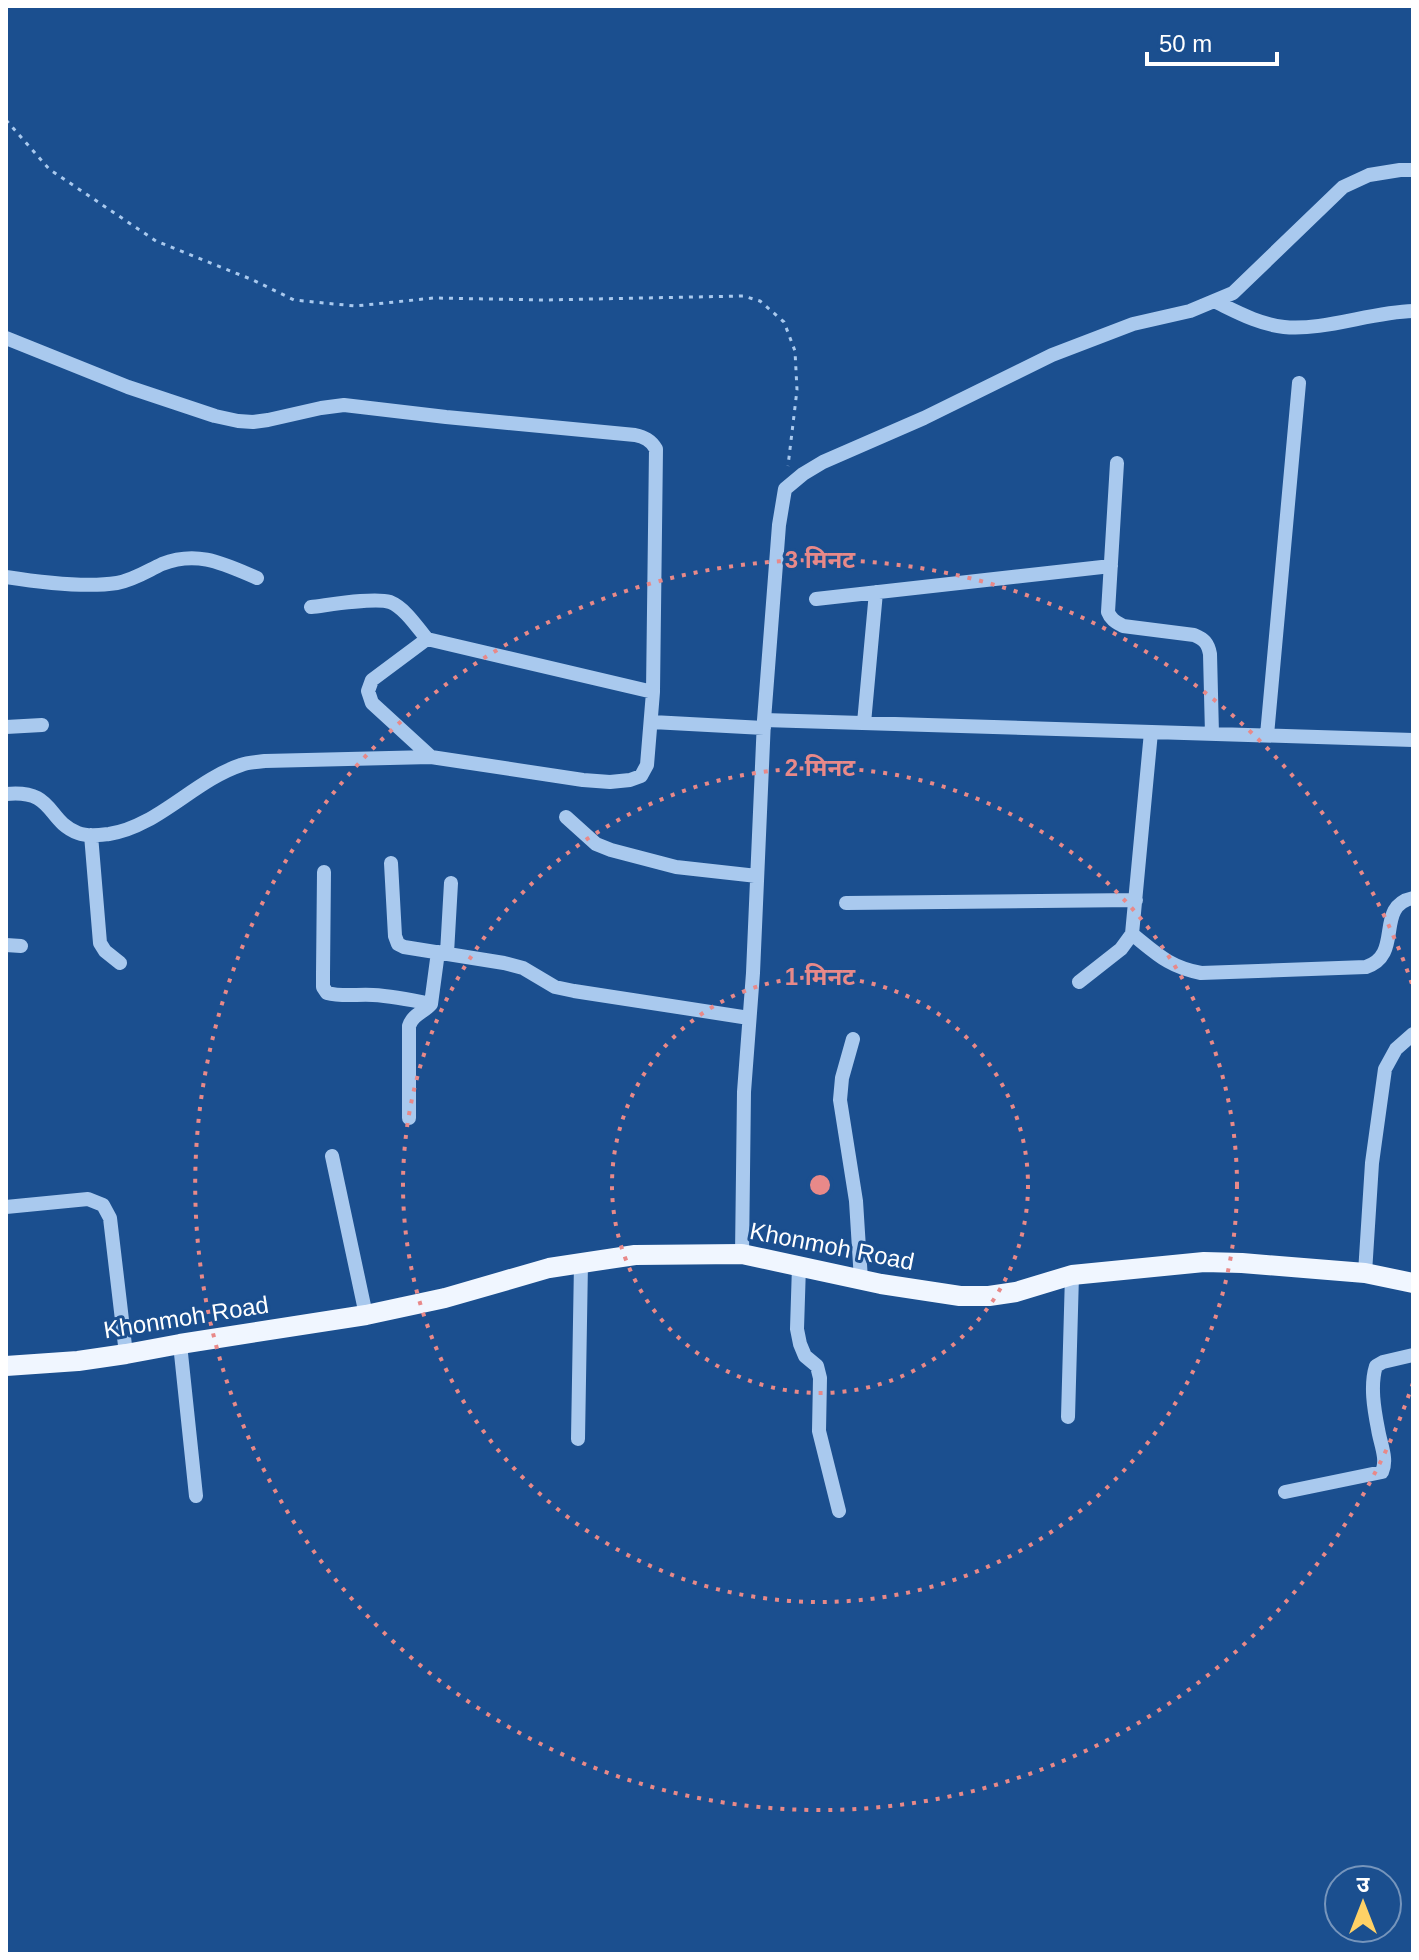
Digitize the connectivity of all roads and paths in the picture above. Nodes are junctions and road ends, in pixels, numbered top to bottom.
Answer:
1 (6, 120) edge
2 (1413, 170) edge
3 (1214, 301) junction
4 (1413, 311) edge
5 (6, 338) edge
6 (1299, 383) dead end
7 (1117, 463) dead end
8 (785, 489) junction
9 (1111, 566) junction
10 (6, 577) edge
11 (257, 578) dead end
12 (876, 592) junction
13 (816, 599) dead end
14 (311, 607) dead end
15 (427, 639) junction
16 (653, 692) junction
17 (652, 722) junction
18 (864, 723) junction
19 (764, 724) junction
20 (42, 725) dead end
21 (6, 727) edge
22 (1151, 732) junction
23 (1212, 734) junction
24 (1267, 735) junction
25 (1413, 740) edge
26 (431, 757) junction
27 (6, 794) edge
28 (566, 817) dead end
29 (91, 835) junction
30 (391, 863) dead end
31 (324, 872) dead end
32 (757, 876) junction
33 (451, 883) dead end
34 (1413, 898) edge
35 (1136, 900) junction
36 (846, 903) dead end
37 (1132, 934) junction
38 (442, 952) junction
39 (120, 963) dead end
40 (1079, 982) dead end
41 (431, 1004) junction
42 (749, 1018) junction
43 (1413, 1034) edge
44 (853, 1039) dead end
45 (409, 1118) dead end
46 (332, 1156) dead end
47 (6, 1207) edge
48 (742, 1254) junction
49 (581, 1263) junction
50 (799, 1266) junction
51 (1365, 1273) junction
52 (1072, 1275) junction
53 (861, 1280) junction
54 (1413, 1283) edge
55 (366, 1315) junction
56 (180, 1344) junction
57 (126, 1354) junction
58 (1413, 1355) edge
59 (6, 1366) edge
60 (1068, 1417) dead end
61 (578, 1439) dead end
62 (1285, 1492) dead end
63 (196, 1496) dead end
64 (839, 1511) dead end

1 - 8 path
2 - 3 street
3 - 4 street
3 - 8 street
5 - 16 street
6 - 24 street
7 - 9 street
8 - 19 street
9 - 12 street
9 - 23 street
10 - 11 street
12 - 13 street
12 - 18 street
14 - 15 street
15 - 16 street
15 - 26 street
16 - 17 street
17 - 19 street
17 - 26 street
18 - 19 street
18 - 22 street
19 - 32 street
20 - 21 street
22 - 23 street
22 - 35 street
23 - 24 street
24 - 25 street
26 - 29 street
27 - 29 street
28 - 32 street
29 - 39 street
30 - 38 street
31 - 41 street
32 - 42 street
33 - 38 street
34 - 37 street
35 - 36 street
35 - 37 street
37 - 40 street
38 - 41 street
38 - 42 street
41 - 45 street
42 - 48 street
43 - 51 street
44 - 53 street
46 - 55 street
47 - 57 street
48 - 49 main road, Khonmoh Road
48 - 50 main road, Khonmoh Road
49 - 55 main road, Khonmoh Road
49 - 61 street
50 - 53 main road, Khonmoh Road
50 - 64 street
51 - 52 main road, Khonmoh Road
51 - 54 main road, Khonmoh Road
52 - 53 main road, Khonmoh Road
52 - 60 street
55 - 56 main road, Khonmoh Road
56 - 57 main road, Khonmoh Road
56 - 63 street
57 - 59 main road, Khonmoh Road
58 - 62 street

